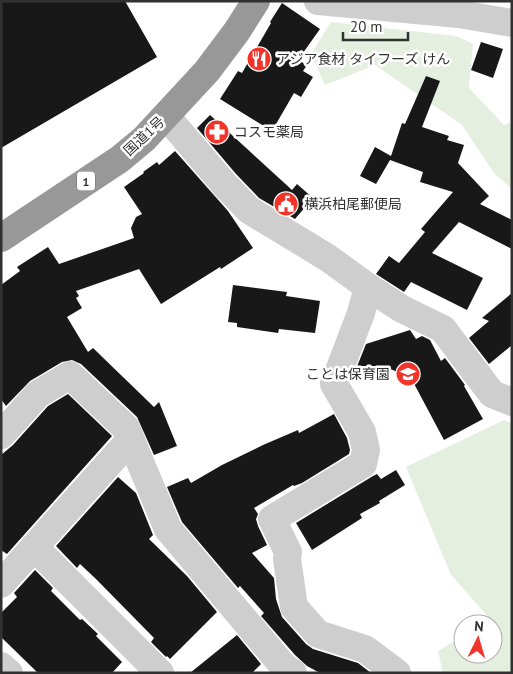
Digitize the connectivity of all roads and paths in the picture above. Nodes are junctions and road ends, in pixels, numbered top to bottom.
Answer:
1 (256, 1) edge
2 (318, 1) edge
3 (512, 23) edge
4 (166, 116) junction
5 (1, 238) edge
6 (368, 287) junction
7 (512, 402) edge
8 (1, 435) edge
9 (130, 440) junction
10 (34, 547) junction
11 (1, 584) edge
12 (1, 666) edge
13 (8, 673) edge
14 (160, 673) edge
15 (293, 673) edge
16 (397, 673) edge

1 - 4 highway, 国道1号 / 1
2 - 3 street
4 - 5 highway, 国道1号 / 1
4 - 6 street
6 - 7 street
6 - 16 street
8 - 9 street
9 - 10 street
9 - 15 street
10 - 11 street
10 - 14 street
12 - 13 street

